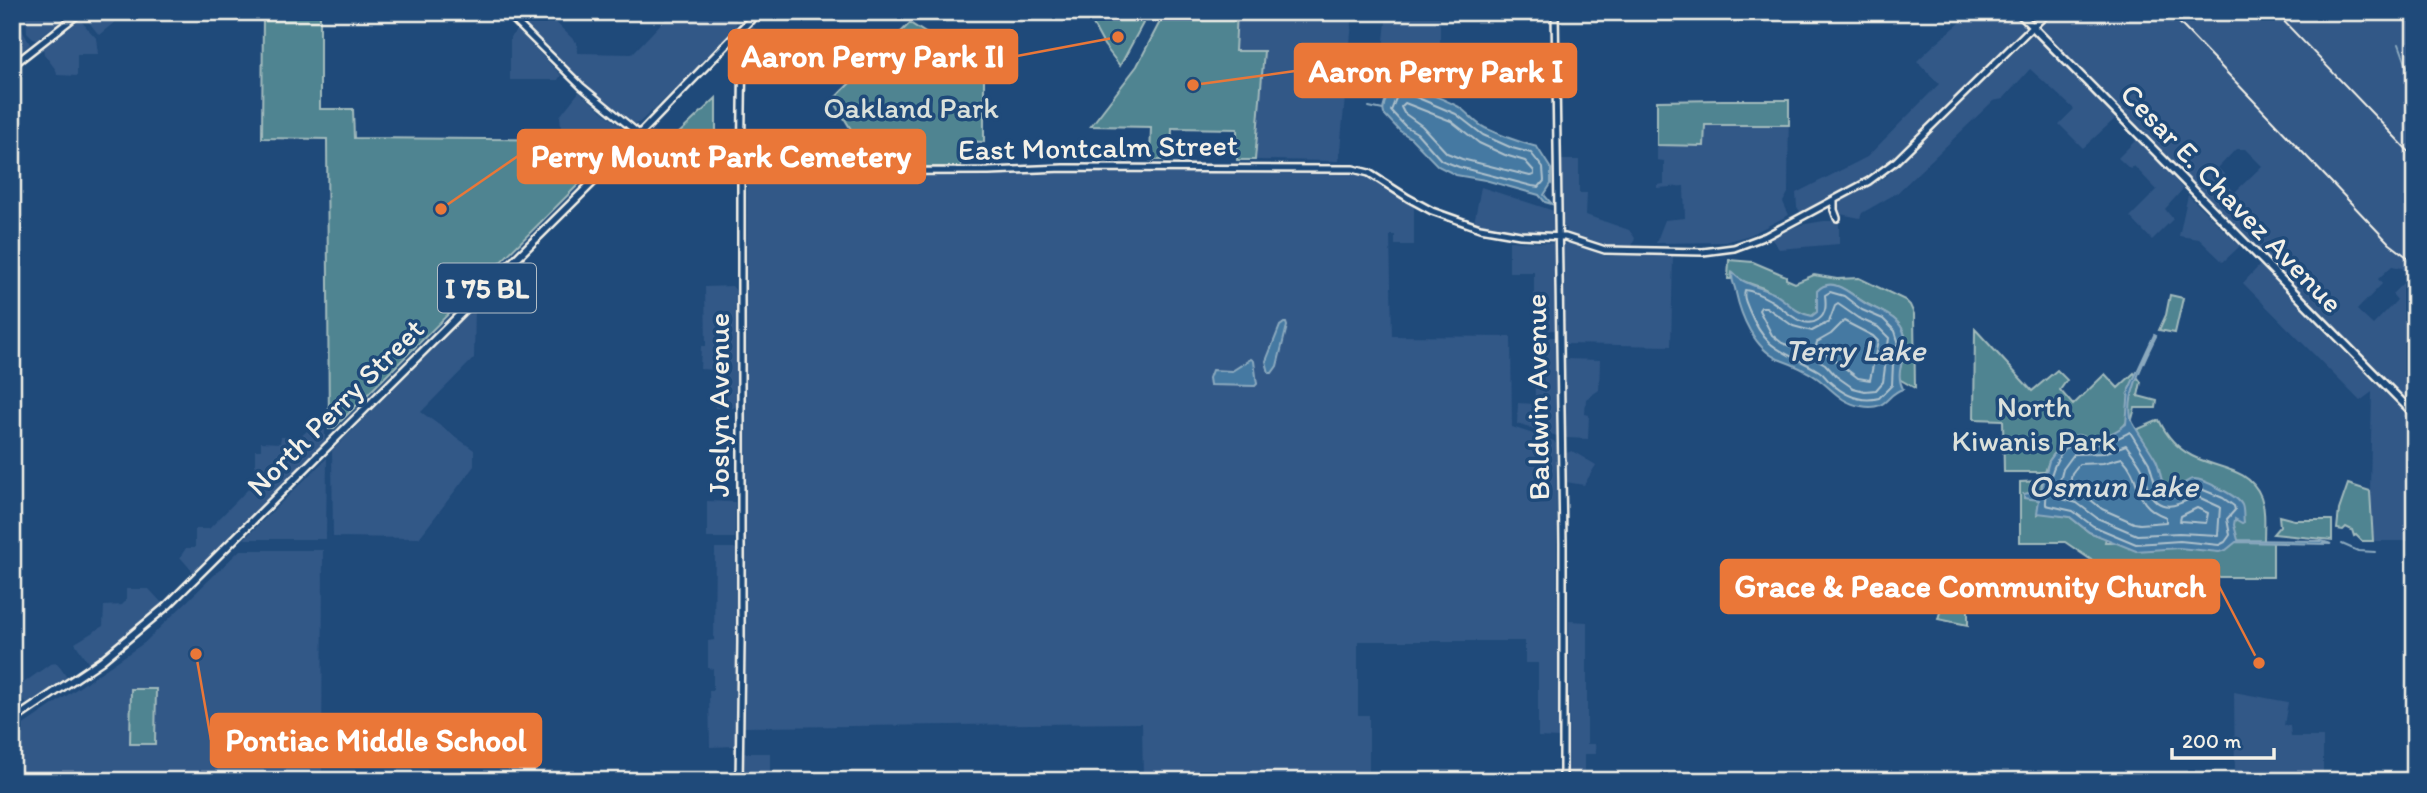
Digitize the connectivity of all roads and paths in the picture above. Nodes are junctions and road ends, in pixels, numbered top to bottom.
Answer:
1 (81, 12) edge
2 (506, 12) edge
3 (758, 12) edge
4 (1555, 12) edge
5 (2018, 12) edge
6 (2048, 12) edge
7 (2032, 27) junction
8 (741, 29) junction
9 (12, 66) edge
10 (638, 134) junction
11 (742, 172) junction
12 (1834, 200) junction
13 (1837, 218) dead end
14 (1557, 237) junction
15 (2415, 415) edge
16 (12, 721) edge
17 (739, 781) edge
18 (1563, 781) edge

1 - 9 main road
2 - 10 main road, East Montcalm Street
3 - 8 main road, North Perry Street / I 75 BL
4 - 14 main road, Baldwin Avenue
5 - 7 main road, Cesar E. Chavez Avenue
6 - 7 main road
7 - 12 main road, East Montcalm Street
7 - 15 main road, Cesar E. Chavez Avenue
8 - 10 main road, North Perry Street / I 75 BL
8 - 11 main road, Joslyn Avenue
10 - 11 main road, East Montcalm Street
10 - 16 main road, North Perry Street / I 75 BL
11 - 14 main road, East Montcalm Street
11 - 17 main road, Joslyn Avenue
12 - 13 main road
12 - 14 main road, East Montcalm Street
14 - 18 main road, Baldwin Avenue

